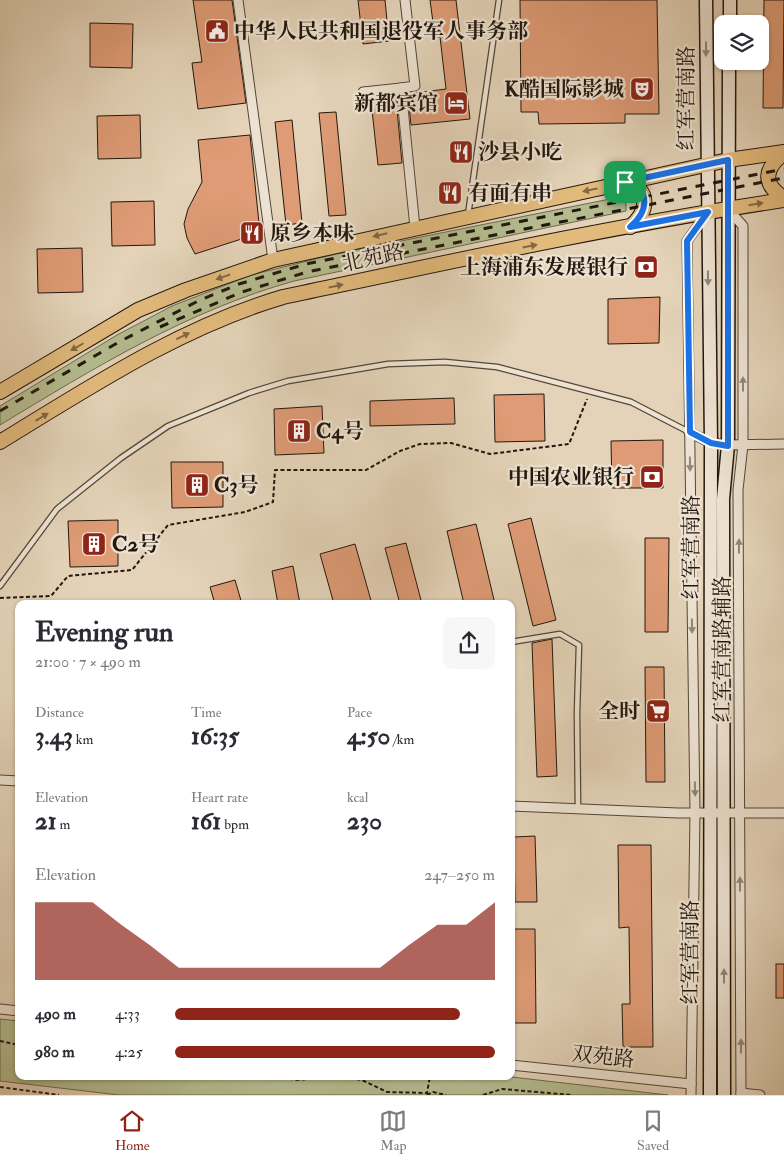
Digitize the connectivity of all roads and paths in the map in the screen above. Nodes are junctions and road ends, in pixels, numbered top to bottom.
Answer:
1 (238, 0) edge
2 (405, 0) edge
3 (499, 0) edge
4 (706, 0) edge
5 (730, 0) edge
6 (730, 15) edge
7 (729, 70) edge
8 (401, 88) junction
9 (363, 92) dead end
10 (728, 113) junction
11 (706, 115) junction
12 (784, 153) edge
13 (728, 160) junction
14 (706, 165) junction
15 (625, 182) junction
16 (784, 199) edge
17 (728, 209) junction
18 (708, 212) junction
19 (468, 217) junction
20 (630, 227) junction
21 (415, 228) junction
22 (708, 259) junction
23 (727, 259) junction
24 (272, 260) junction
25 (0, 392) edge
26 (590, 392) junction
27 (690, 432) junction
28 (0, 442) edge
29 (711, 443) junction
30 (784, 444) edge
31 (743, 445) junction
32 (728, 446) junction
33 (0, 586) edge
34 (0, 598) edge
35 (515, 641) edge
36 (0, 780) edge
37 (15, 781) edge
38 (515, 806) edge
39 (578, 810) junction
40 (695, 812) junction
41 (717, 812) junction
42 (740, 812) junction
43 (784, 813) edge
44 (0, 1009) edge
45 (15, 1011) edge
46 (0, 1041) edge
47 (15, 1044) edge
48 (515, 1065) edge
49 (292, 1080) edge
50 (305, 1080) edge
51 (362, 1080) edge
52 (429, 1080) edge
53 (691, 1084) junction
54 (0, 1088) edge
55 (427, 1094) edge
56 (741, 1094) edge
57 (59, 1095) edge
58 (446, 1095) edge
59 (483, 1095) edge
60 (572, 1095) edge
61 (691, 1095) edge
62 (710, 1095) edge
63 (724, 1095) edge
64 (760, 1095) edge

1 - 24 street
2 - 8 street
3 - 19 lane
4 -> 11 main road, 红军营南路
5 - 6 main road
7 - 10 main road, 红军营南路
8 - 9 street
8 - 21 street
10 - 11 main road
10 - 13 main road, 红军营南路
11 - 14 main road, 红军营南路
12 - 13 main road, 北苑路
12 - 16 main road
13 - 14 main road, 北苑路
13 - 17 main road, 红军营南路
14 - 15 main road, 北苑路
14 - 18 main road, 红军营南路
15 -> 19 main road, 北苑路
15 - 20 main road
17 -> 16 main road, 北苑路
17 - 18 main road, 北苑路
17 - 23 main road, 红军营南路
31 -> 17 street, 红军营南路辅路
18 - 20 main road, 北苑路
18 - 22 main road, 红军营南路
18 - 27 street, 红军营南路辅路
19 - 21 main road, 北苑路
28 -> 20 main road, 北苑路
21 -> 24 main road, 北苑路
22 - 23 main road
22 -> 29 main road, 红军营南路
23 - 32 main road, 红军营南路
24 -> 25 main road, 北苑路
26 - 27 lane
26 - 33 lane
26 - 34 path
27 - 29 street
27 -> 40 street, 红军营南路辅路
29 - 32 street
29 - 41 main road, 红军营南路
30 - 31 street
31 - 32 street
42 -> 31 street, 红军营南路辅路
32 - 41 main road, 红军营南路
35 - 39 lane
36 - 37 street
38 - 39 street
39 - 40 street
40 - 41 street
40 - 53 street, 红军营南路辅路
41 - 42 street
41 - 62 main road, 红军营南路
63 -> 41 main road, 红军营南路
42 - 43 street
56 -> 42 street, 红军营南路辅路
44 - 45 street
46 - 47 path
48 - 53 street, 双苑路
49 - 50 path
51 - 55 path
52 - 55 path
53 - 61 street, 红军营南路辅路
54 - 57 path
55 - 58 path
56 - 64 street
59 - 60 path

